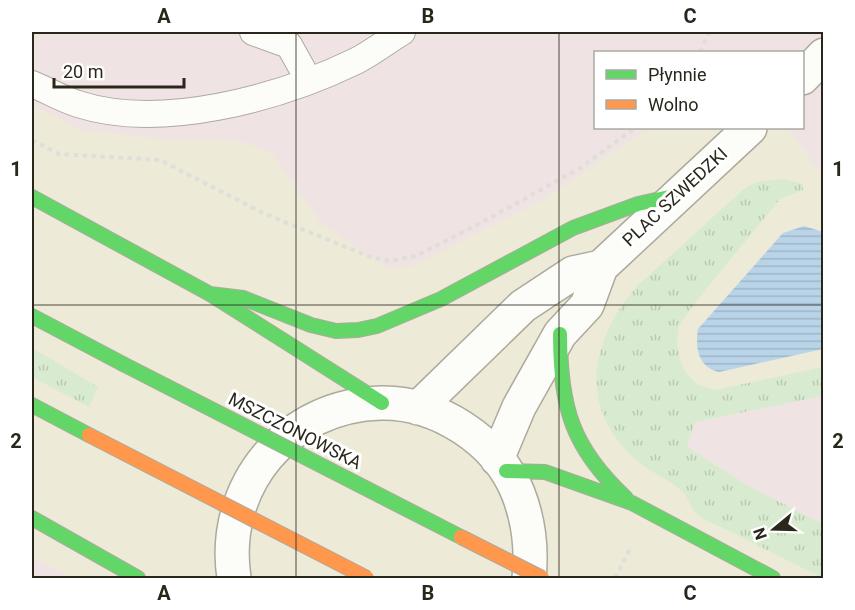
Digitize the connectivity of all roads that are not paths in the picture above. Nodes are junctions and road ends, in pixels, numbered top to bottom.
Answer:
1 (253, 32) edge
2 (402, 32) edge
3 (824, 55) edge
4 (804, 76) edge
5 (309, 81) junction
6 (32, 84) edge
7 (749, 129) edge
8 (678, 195) junction
9 (32, 197) edge
10 (601, 267) junction
11 (210, 294) junction
12 (32, 316) edge
13 (560, 334) junction
14 (382, 403) junction
15 (32, 405) edge
16 (418, 408) junction
17 (501, 465) junction
18 (632, 503) junction
19 (32, 518) edge
20 (138, 579) edge
21 (234, 579) edge
22 (368, 579) edge
23 (529, 579) edge
24 (542, 579) edge
25 (773, 579) edge

1 - 5 lane
2 - 5 lane
3 - 4 street
5 - 6 lane
7 - 8 street, PLAC SZWEDZKI
8 - 10 street, PLAC SZWEDZKI
8 - 11 main road
9 - 11 main road
10 - 13 street
10 - 16 street
11 - 14 main road
12 - 24 main road, MSZCZONOWSKA, bridge
13 - 17 street
13 - 18 main road
14 - 16 street
14 - 21 street
15 - 22 main road, bridge
16 - 17 street
17 - 18 main road
17 - 23 street
18 - 25 main road
19 - 20 main road

